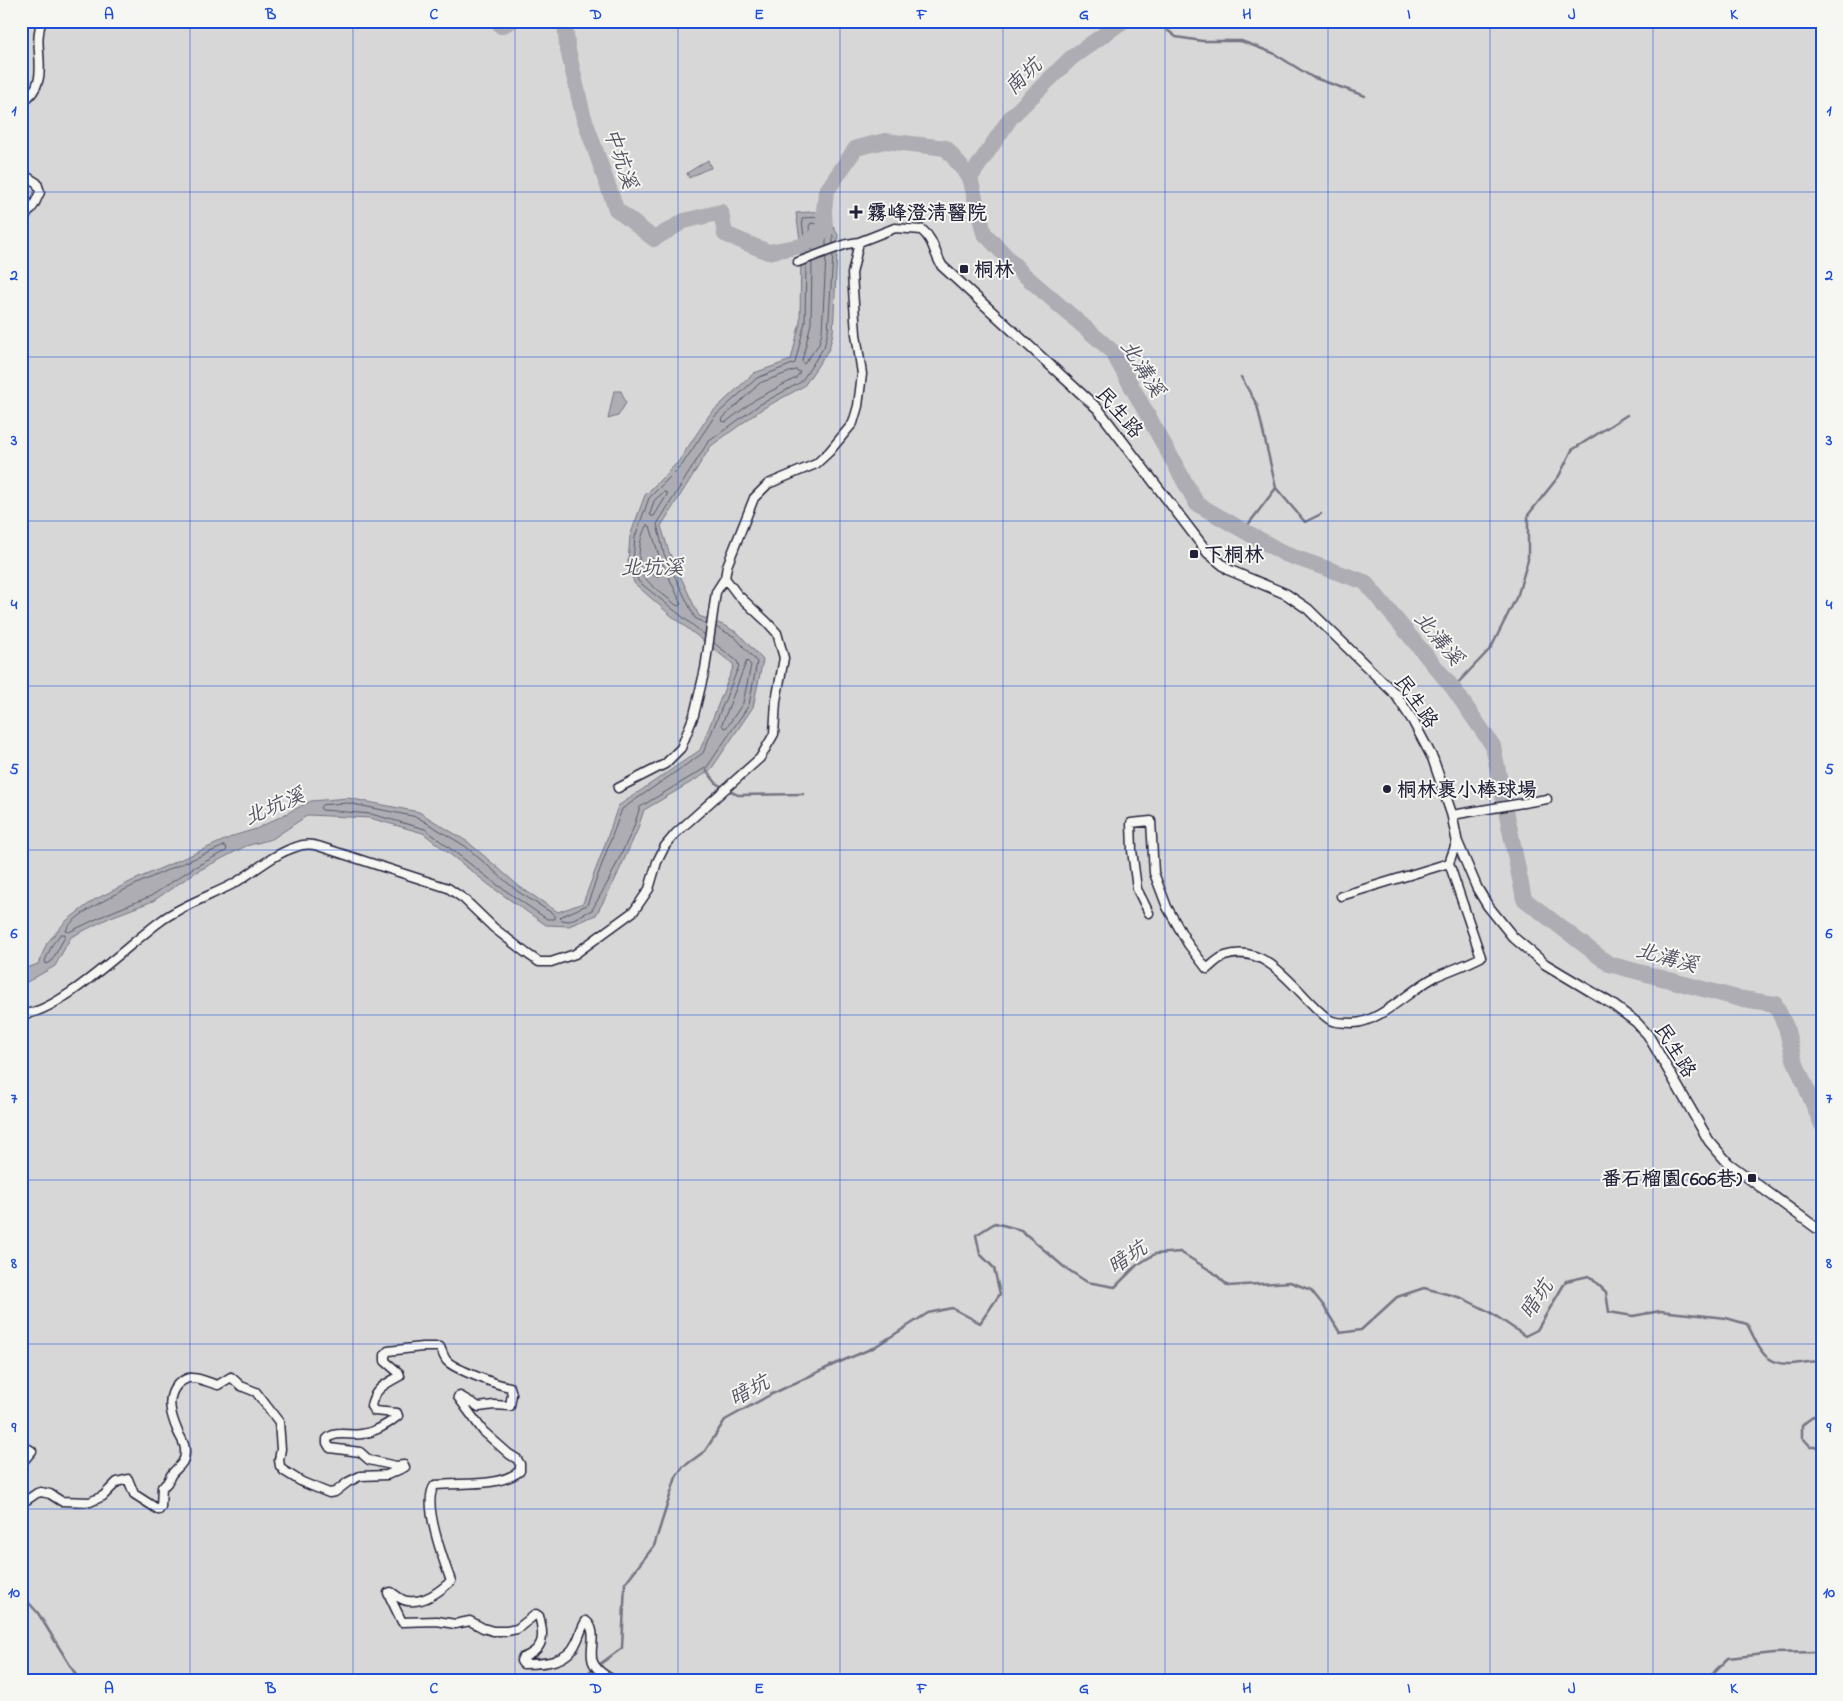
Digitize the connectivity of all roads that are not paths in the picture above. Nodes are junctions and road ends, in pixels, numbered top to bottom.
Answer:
1 (42, 21) edge
2 (21, 103) edge
3 (21, 173) edge
4 (21, 222) edge
5 (922, 230) joint
6 (859, 242) junction
7 (798, 262) dead end
8 (724, 578) junction
9 (618, 788) dead end
10 (1547, 799) dead end
11 (1452, 815) junction
12 (1457, 841) junction
13 (1449, 863) junction
14 (1341, 896) dead end
15 (1149, 913) dead end
16 (21, 1014) edge
17 (1822, 1232) edge
18 (21, 1451) edge
19 (21, 1464) edge
20 (21, 1504) edge
21 (614, 1680) edge

1 - 2 street
3 - 4 street
5 - 6 street
5 - 11 street, 民生路
6 - 7 street
6 - 8 street
8 - 9 street
8 - 16 street
10 - 11 street
11 - 12 street, 民生路
12 - 13 street
12 - 17 street, 民生路
13 - 14 street
13 - 15 street
18 - 19 street
20 - 21 street

